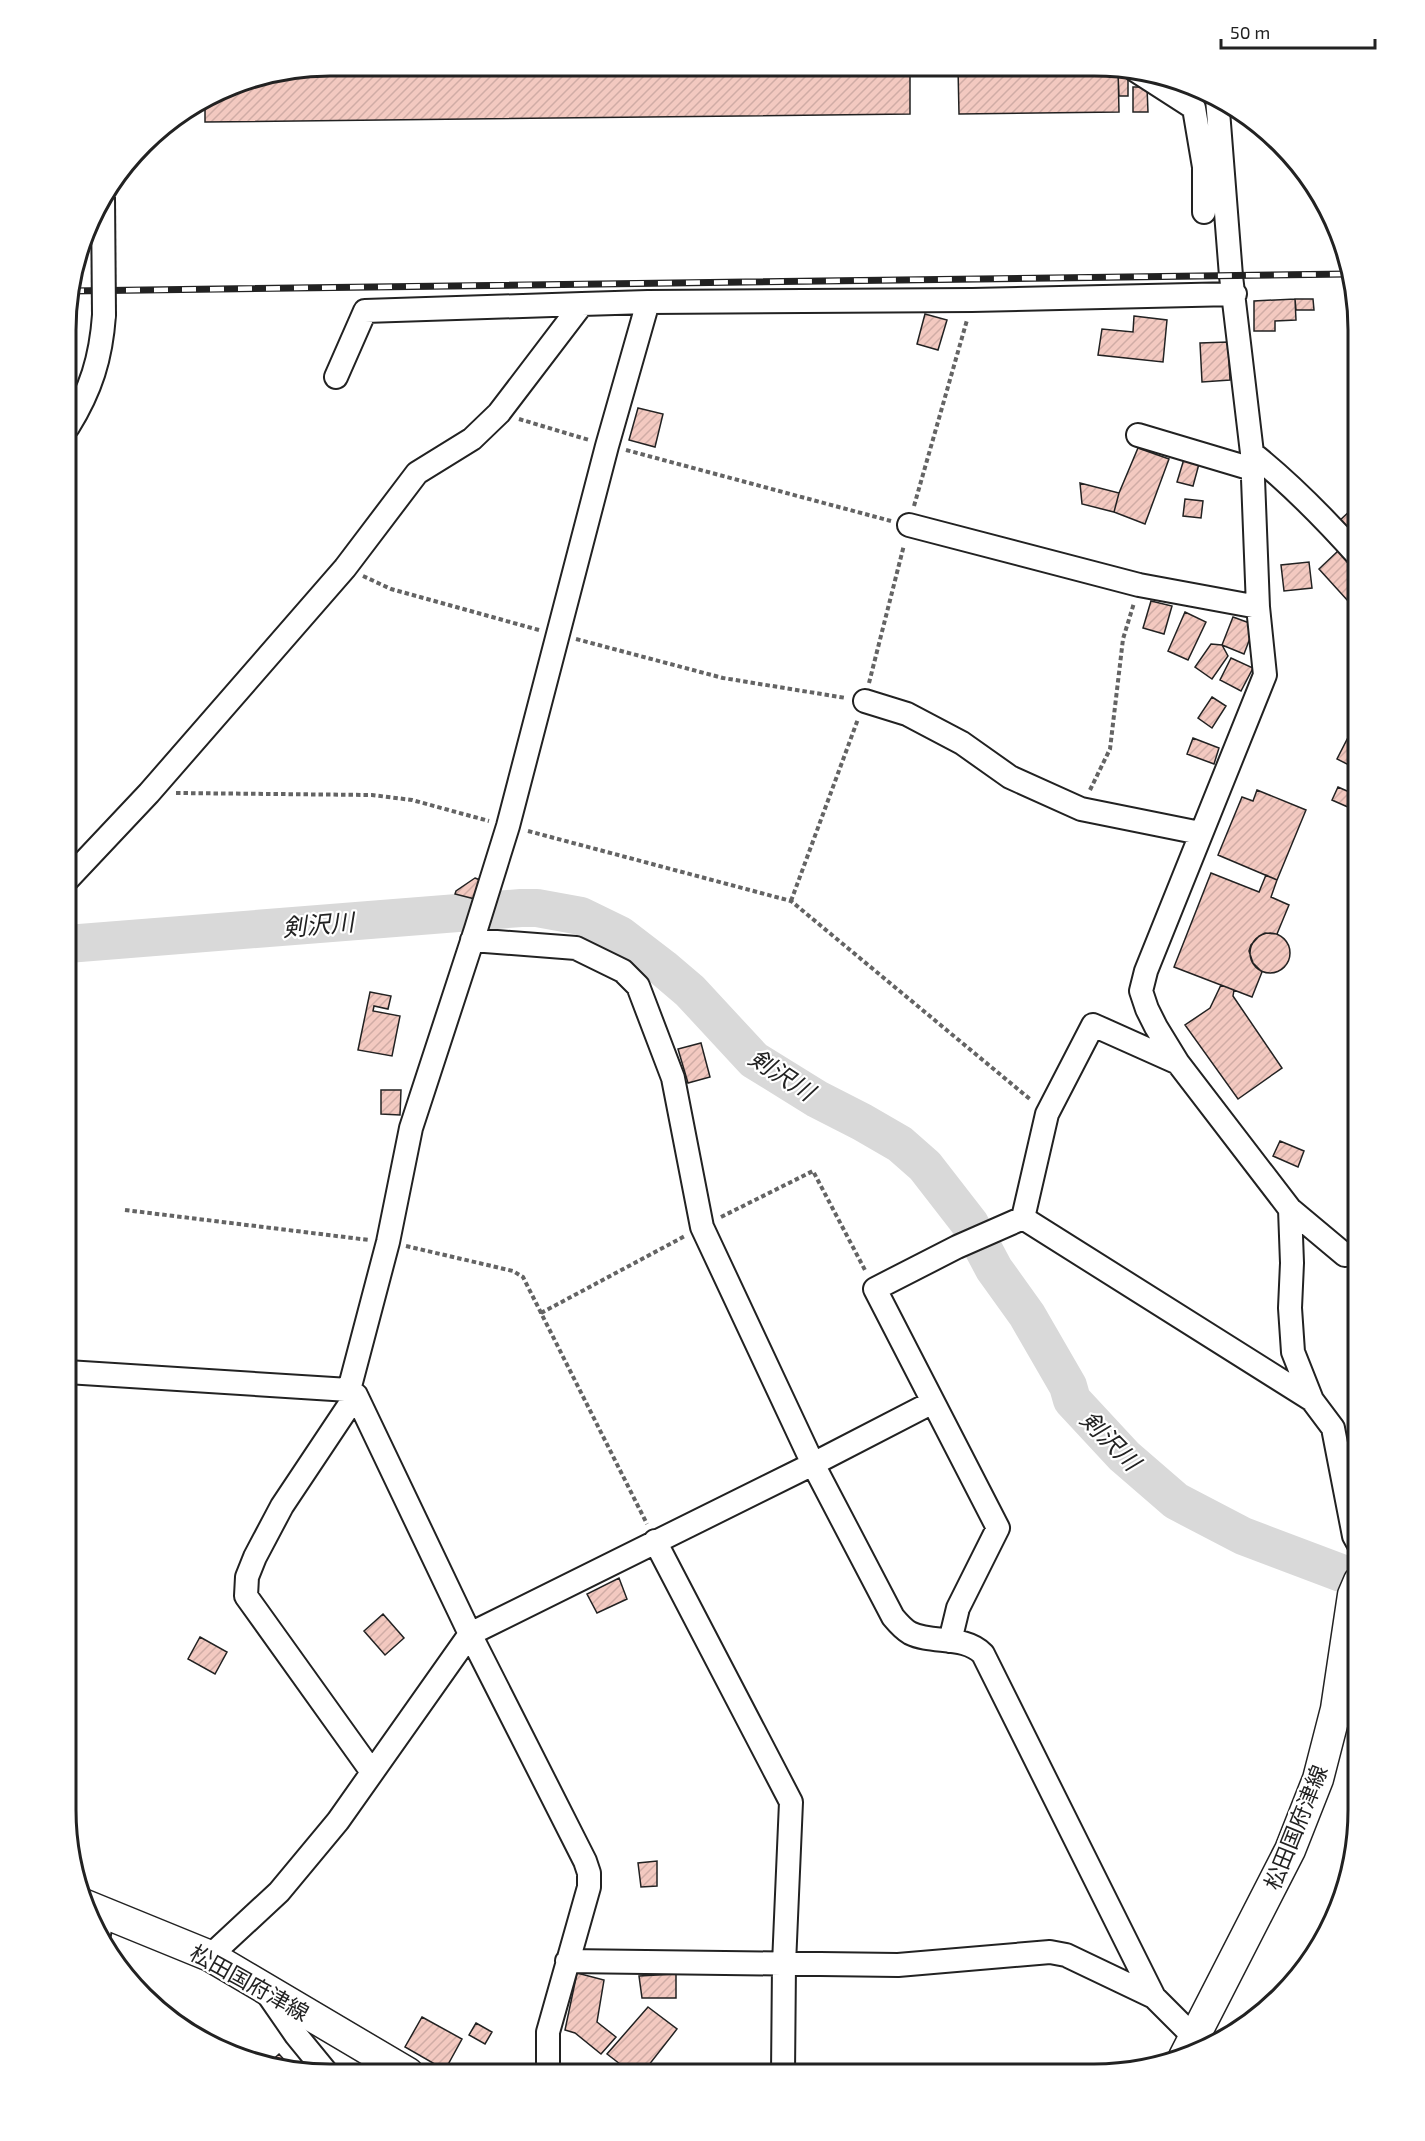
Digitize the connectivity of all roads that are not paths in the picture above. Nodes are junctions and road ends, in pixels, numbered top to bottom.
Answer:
1 (1158, 85) edge
2 (1218, 109) edge
3 (1204, 212) dead end
4 (103, 218) edge
5 (1235, 294) junction
6 (648, 302) junction
7 (582, 304) junction
8 (336, 377) dead end
9 (76, 412) edge
10 (1138, 435) dead end
11 (1252, 461) junction
12 (909, 525) road end
13 (1348, 544) edge
14 (1258, 607) junction
15 (865, 701) road end
16 (1200, 833) junction
17 (76, 870) edge
18 (474, 935) junction
19 (1178, 1063) junction
20 (1290, 1209) junction
21 (1023, 1218) junction
22 (1348, 1251) edge
23 (76, 1373) edge
24 (352, 1393) junction
25 (1312, 1400) junction
26 (933, 1402) junction
27 (813, 1464) junction
28 (1348, 1505) edge
29 (655, 1541) junction
30 (470, 1634) junction
31 (950, 1641) junction
32 (1348, 1642) edge
33 (372, 1772) junction
34 (101, 1919) edge
35 (210, 1956) junction
36 (567, 1961) junction
37 (784, 1964) junction
38 (263, 1988) junction
39 (1154, 1997) junction
40 (1190, 2045) edge
41 (1188, 2046) edge
42 (320, 2064) edge
43 (393, 2064) edge
44 (548, 2064) edge
45 (783, 2064) edge

1 - 3 street
2 - 5 street
4 - 9 street, bridge
5 - 6 street
5 - 11 street
6 - 7 street
6 - 18 street
7 - 8 street
7 - 17 street
10 - 11 street
11 - 13 street
11 - 14 street
12 - 14 street
14 - 16 street
15 - 16 street
16 - 19 street
18 - 24 street
18 - 27 street
19 - 20 street
19 - 21 street
20 - 22 street
20 - 25 street
21 - 25 street
21 - 26 street
23 - 24 street
24 - 30 street
24 - 33 street
25 - 28 street
26 - 27 street
26 - 31 street
27 - 29 street
27 - 31 street
29 - 30 street
29 - 37 street
30 - 33 street
30 - 36 street
31 - 39 street
32 - 40 main road, 松田国府津線
33 - 35 street
34 - 35 main road, 松田国府津線
35 - 38 main road, 松田国府津線
36 - 37 street
36 - 44 street
37 - 39 street
37 - 45 street
38 - 42 street
38 - 43 main road, 松田国府津線
39 - 41 street

